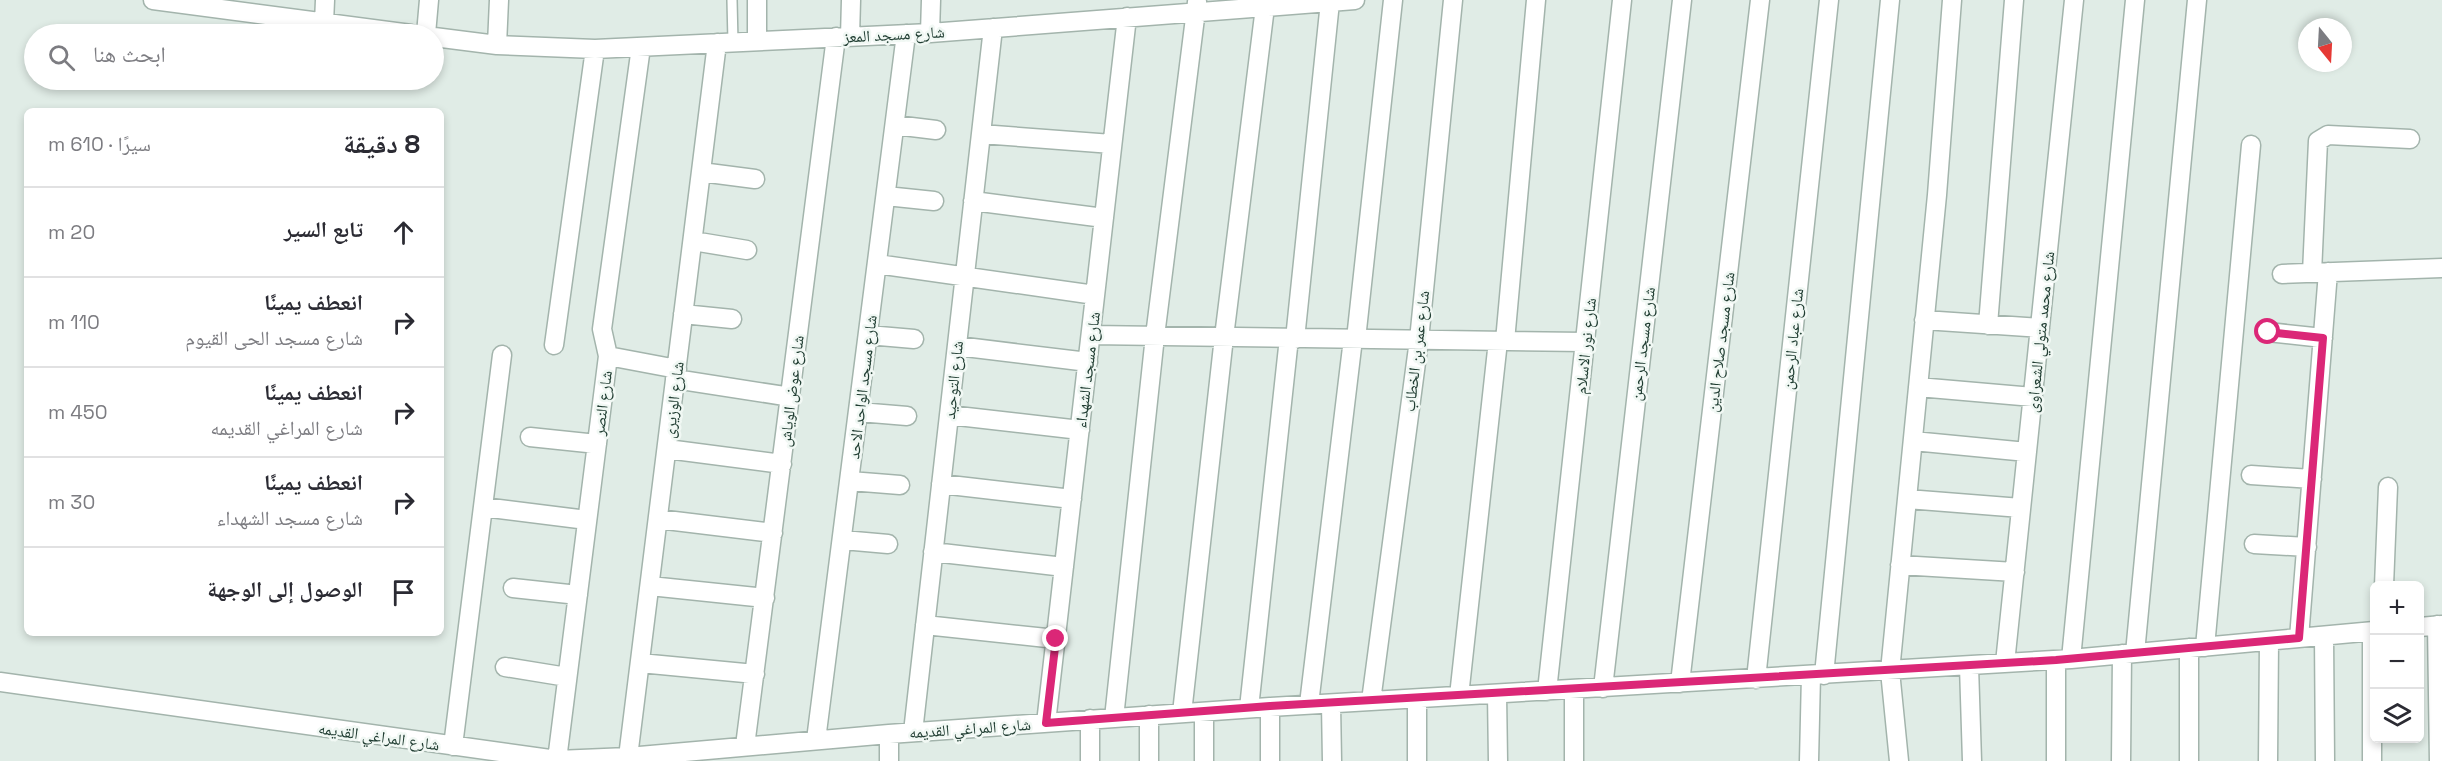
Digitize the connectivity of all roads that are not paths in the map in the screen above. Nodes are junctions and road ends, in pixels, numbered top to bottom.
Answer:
1 (153, 0) edge
2 (325, 0) edge
3 (429, 0) edge
4 (499, 0) edge
5 (732, 0) edge
6 (757, 0) edge
7 (851, 0) edge
8 (931, 0) edge
9 (1355, 0) edge
10 (1394, 0) edge
11 (1453, 0) edge
12 (1536, 0) edge
13 (1622, 0) edge
14 (1682, 0) edge
15 (1760, 0) edge
16 (1829, 0) edge
17 (1890, 0) edge
18 (1952, 0) edge
19 (2014, 0) edge
20 (2074, 0) edge
21 (2134, 0) edge
22 (2197, 0) edge
23 (1330, 2) junction
24 (226, 5) edge
25 (1197, 6) edge
26 (1265, 7) junction
27 (1127, 17) junction
28 (324, 23) junction
29 (332, 24) edge
30 (427, 24) edge
31 (993, 28) junction
32 (930, 33) junction
33 (906, 34) junction
34 (843, 37) junction
35 (444, 38) edge
36 (757, 41) junction
37 (725, 43) junction
38 (496, 45) junction
39 (641, 47) junction
40 (595, 50) junction
41 (895, 125) junction
42 (936, 130) dead end
43 (981, 134) junction
44 (2409, 139) dead end
45 (1112, 144) junction
46 (2251, 145) dead end
47 (701, 172) junction
48 (754, 179) dead end
49 (886, 196) junction
50 (934, 201) dead end
51 (973, 201) junction
52 (1104, 218) junction
53 (693, 241) junction
54 (747, 250) dead end
55 (877, 264) junction
56 (2442, 268) edge
57 (2320, 272) junction
58 (2282, 274) dead end
59 (965, 276) junction
60 (1095, 295) junction
61 (683, 314) junction
62 (732, 319) dead end
63 (1924, 320) junction
64 (1988, 325) junction
65 (2040, 328) junction
66 (2268, 332) dead end
67 (1091, 335) junction
68 (868, 336) junction
69 (1155, 336) junction
70 (1224, 338) junction
71 (2323, 338) junction
72 (914, 339) dead end
73 (1292, 339) junction
74 (1354, 339) junction
75 (1419, 340) junction
76 (1501, 341) junction
77 (1585, 342) junction
78 (554, 345) dead end
79 (957, 346) junction
80 (502, 356) dead end
81 (608, 356) junction
82 (1088, 362) junction
83 (676, 374) junction
84 (1918, 387) junction
85 (790, 396) junction
86 (2033, 397) junction
87 (859, 412) junction
88 (949, 414) junction
89 (906, 416) dead end
90 (1080, 430) junction
91 (530, 437) dead end
92 (1913, 441) junction
93 (597, 444) junction
94 (667, 449) junction
95 (2027, 452) junction
96 (782, 464) junction
97 (2252, 475) dead end
98 (2312, 479) junction
99 (850, 481) junction
100 (900, 484) dead end
101 (941, 484) junction
102 (2388, 487) dead end
103 (1072, 499) junction
104 (1907, 499) junction
105 (483, 507) junction
106 (2021, 507) junction
107 (658, 519) junction
108 (587, 520) junction
109 (773, 533) junction
110 (843, 540) junction
111 (888, 544) dead end
112 (2254, 544) dead end
113 (2307, 546) junction
114 (933, 552) junction
115 (1900, 565) junction
116 (1064, 567) junction
117 (2015, 572) junction
118 (2384, 581) edge
119 (650, 586) junction
120 (513, 588) dead end
121 (578, 596) junction
122 (765, 598) junction
123 (925, 626) junction
124 (2433, 626) edge
125 (2370, 631) edge
126 (2373, 635) edge
127 (2324, 636) junction
128 (2299, 638) junction
129 (1056, 639) junction
130 (2268, 641) junction
131 (2197, 648) junction
132 (2128, 654) junction
133 (2064, 660) junction
134 (639, 663) junction
135 (2006, 663) junction
136 (1969, 666) junction
137 (505, 667) dead end
138 (1890, 671) junction
139 (755, 674) junction
140 (1817, 675) junction
141 (567, 677) junction
142 (1756, 679) junction
143 (0, 682) edge
144 (1680, 683) junction
145 (1603, 688) junction
146 (1574, 690) junction
147 (1547, 691) junction
148 (1497, 694) junction
149 (1459, 696) junction
150 (1417, 699) junction
151 (1371, 701) junction
152 (1309, 704) junction
153 (1331, 704) junction
154 (1270, 706) junction
155 (1249, 708) junction
156 (1204, 712) junction
157 (1182, 713) junction
158 (1149, 715) junction
159 (1114, 718) junction
160 (1090, 719) junction
161 (1046, 723) junction
162 (913, 732) junction
163 (889, 734) junction
164 (816, 740) junction
165 (453, 746) junction
166 (745, 746) junction
167 (724, 754) edge
168 (628, 757) junction
169 (556, 760) edge
170 (889, 761) edge
171 (1090, 761) edge
172 (1149, 761) edge
173 (1204, 761) edge
174 (1270, 761) edge
175 (1332, 761) edge
176 (1417, 761) edge
177 (1498, 761) edge
178 (1574, 761) edge
179 (1809, 761) edge
180 (1899, 761) edge
181 (1972, 761) edge
182 (2056, 761) edge
183 (2121, 761) edge
184 (2189, 761) edge
185 (2268, 761) edge
186 (2325, 761) edge
187 (2373, 761) edge
188 (2439, 761) edge

1 - 24 street
2 - 28 street
3 - 30 street
4 - 38 street
5 - 37 lane
6 - 36 street
7 - 34 street, شارع عوض الوياش
8 - 32 street
9 - 23 street, شارع مسجد المعز
10 - 74 street
11 - 75 street, شارع عمر بن الخطاب
12 - 76 street
13 - 77 street, شارع نور الاسلام
14 - 145 street, شارع مسجد الرحمن
15 - 144 street, شارع مسجد صلاح الدين
16 - 142 street, شارع عباد الرحمن
17 - 140 street
18 - 63 street
19 - 64 street
20 - 65 street, شارع محمد متولي الشعراوى
21 - 133 street
22 - 132 street
23 - 26 street, شارع مسجد المعز
23 - 73 street
24 - 28 street
25 - 26 street, شارع مسجد المعز
25 - 27 street, شارع مسجد المعز
25 - 69 street
26 - 70 street
27 - 31 street, شارع مسجد المعز
27 - 45 street, شارع مسجد الشهداء
28 - 29 street
31 - 32 street, شارع مسجد المعز
31 - 43 street, شارع التوحيد
32 - 33 street, شارع مسجد المعز
33 - 34 street, شارع مسجد المعز
33 - 41 street, شارع مسجد الواحد الاحد
34 - 36 street, شارع مسجد المعز
34 - 85 street, شارع عوض الوياش
35 - 38 street, شارع مسجد المعز
36 - 37 street, شارع مسجد المعز
37 - 39 street, شارع مسجد المعز
37 - 47 street, شارع الوزيرى
38 - 40 street, شارع مسجد المعز
39 - 40 street, شارع مسجد المعز
39 - 81 street, شارع النصر
40 - 78 street
41 - 42 street
41 - 49 street, شارع مسجد الواحد الاحد
43 - 45 street
43 - 51 street, شارع التوحيد
44 - 57 street
45 - 52 street, شارع مسجد الشهداء
46 - 131 street
47 - 48 street
47 - 53 street, شارع الوزيرى
49 - 50 street
49 - 55 street, شارع مسجد الواحد الاحد
51 - 52 street
51 - 59 street, شارع التوحيد
52 - 60 street, شارع مسجد الشهداء
53 - 54 street
53 - 61 street, شارع الوزيرى
55 - 59 street
55 - 68 street, شارع مسجد الواحد الاحد
56 - 57 street
57 - 58 street
57 - 71 street
59 - 60 street
59 - 79 street, شارع التوحيد
60 - 67 street, شارع مسجد الشهداء
61 - 62 street
61 - 83 street, شارع الوزيرى
63 - 64 street
63 - 84 street
64 - 65 street
65 - 86 street, شارع محمد متولي الشعراوى
66 - 71 street
67 - 69 street
67 - 82 street, شارع مسجد الشهداء
68 - 72 street
68 - 87 street, شارع مسجد الواحد الاحد
69 - 70 street
69 - 159 street
70 - 73 street
70 - 157 street
71 - 98 street
73 - 74 street
73 - 155 street
74 - 75 street
74 - 152 street
75 - 76 street
75 - 151 street, شارع عمر بن الخطاب
76 - 77 street
76 - 149 street
77 - 147 street, شارع نور الاسلام
79 - 82 street
79 - 88 street, شارع التوحيد
80 - 105 street
81 - 83 street
81 - 93 street, شارع النصر
82 - 90 street, شارع مسجد الشهداء
83 - 85 street
83 - 94 street, شارع الوزيرى
84 - 86 street
84 - 92 street
85 - 96 street, شارع عوض الوياش
86 - 95 street, شارع محمد متولي الشعراوى
87 - 89 street
87 - 99 street, شارع مسجد الواحد الاحد
88 - 90 street
88 - 101 street, شارع التوحيد
90 - 103 street, شارع مسجد الشهداء
91 - 93 street
92 - 95 street
92 - 104 street
93 - 108 street, شارع النصر
94 - 96 street
94 - 107 street, شارع الوزيرى
95 - 106 street, شارع محمد متولي الشعراوى
96 - 109 street, شارع عوض الوياش
97 - 98 street
98 - 113 street
99 - 100 street
99 - 110 street, شارع مسجد الواحد الاحد
101 - 103 street
101 - 114 street, شارع التوحيد
102 - 118 street
103 - 116 street, شارع مسجد الشهداء
104 - 106 street
104 - 115 street
105 - 108 street
105 - 165 street
106 - 117 street, شارع محمد متولي الشعراوى
107 - 109 street
107 - 119 street, شارع الوزيرى
108 - 121 street, شارع النصر
109 - 122 street, شارع عوض الوياش
110 - 111 street
110 - 164 street, شارع مسجد الواحد الاحد
112 - 113 street
113 - 128 street
114 - 116 street
114 - 123 street, شارع التوحيد
115 - 117 street
115 - 138 street
116 - 129 street, شارع مسجد الشهداء
117 - 135 street, شارع محمد متولي الشعراوى
119 - 122 street
119 - 134 street, شارع الوزيرى
120 - 121 street
121 - 141 street, شارع النصر
122 - 139 street, شارع عوض الوياش
123 - 129 street
123 - 162 street, شارع التوحيد
124 - 188 street
125 - 127 street, شارع المراغي القديمه
126 - 187 street
127 - 128 street, شارع المراغي القديمه
127 - 186 street
128 - 130 street, شارع المراغي القديمه
129 - 161 street, شارع مسجد الشهداء
130 - 131 street, شارع المراغي القديمه
130 - 185 street
131 - 132 street, شارع المراغي القديمه
131 - 184 street
132 - 133 street, شارع المراغي القديمه
132 - 183 street
133 - 135 street, شارع المراغي القديمه
133 - 182 street
134 - 139 street
134 - 168 street, شارع الوزيرى
135 - 136 street, شارع المراغي القديمه
136 - 138 street, شارع المراغي القديمه
136 - 181 street
137 - 141 street
138 - 140 street, شارع المراغي القديمه
138 - 180 street
139 - 166 street, شارع عوض الوياش
140 - 142 street, شارع المراغي القديمه
140 - 179 street
141 - 169 street, شارع النصر
142 - 144 street, شارع المراغي القديمه
143 - 165 street, شارع المراغي القديمه
144 - 145 street, شارع المراغي القديمه
145 - 146 street, شارع المراغي القديمه
146 - 147 street, شارع المراغي القديمه
146 - 178 street
147 - 148 street, شارع المراغي القديمه
148 - 149 street, شارع المراغي القديمه
148 - 177 street
149 - 150 street, شارع المراغي القديمه
150 - 151 street, شارع المراغي القديمه
150 - 176 street
151 - 153 street, شارع المراغي القديمه
152 - 153 street, شارع المراغي القديمه
152 - 154 street, شارع المراغي القديمه
153 - 175 street
154 - 155 street, شارع المراغي القديمه
154 - 174 street
155 - 156 street, شارع المراغي القديمه
156 - 157 street, شارع المراغي القديمه
156 - 173 street
157 - 158 street, شارع المراغي القديمه
158 - 159 street, شارع المراغي القديمه
158 - 172 street
159 - 160 street, شارع المراغي القديمه
160 - 161 street, شارع المراغي القديمه
160 - 171 street
161 - 162 street, شارع المراغي القديمه
162 - 163 street, شارع المراغي القديمه
163 - 164 street, شارع المراغي القديمه
163 - 170 street
164 - 166 street, شارع المراغي القديمه
165 - 169 street, شارع المراغي القديمه
166 - 167 street, شارع المراغي القديمه
167 - 168 street, شارع المراغي القديمه
168 - 169 street, شارع المراغي القديمه

